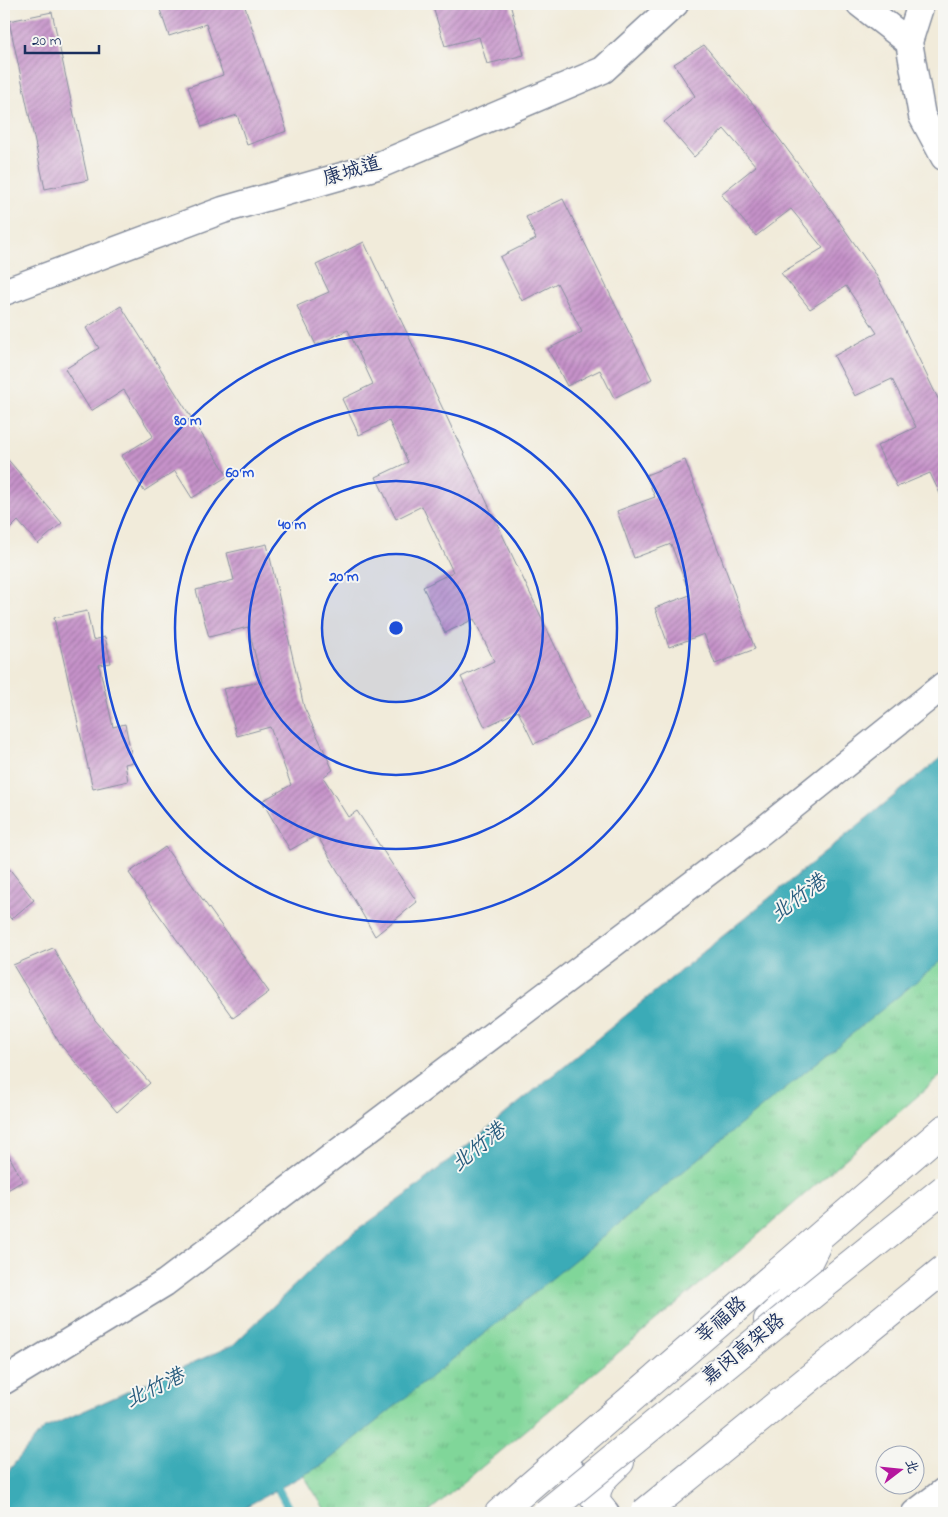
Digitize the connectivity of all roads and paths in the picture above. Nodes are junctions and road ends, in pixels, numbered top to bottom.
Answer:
1 (675, 4) edge
2 (860, 4) edge
3 (921, 4) edge
4 (909, 42) junction
5 (944, 157) edge
6 (4, 292) edge
7 (944, 685) edge
8 (944, 1129) edge
9 (944, 1189) edge
10 (823, 1233) junction
11 (944, 1253) edge
12 (944, 1269) edge
13 (4, 1381) edge
14 (562, 1459) junction
15 (944, 1491) edge
16 (601, 1506) edge
17 (499, 1513) edge
18 (546, 1513) edge
19 (644, 1513) edge
20 (916, 1513) edge

1 - 6 street, 康城道
2 - 4 street
3 - 4 street
4 - 5 street
7 - 13 street
8 - 10 main road, 莘福路
9 - 18 main road, 嘉闵高架路, bridge
10 - 14 main road, 莘福路
10 - 16 main road
11 - 19 main road
12 - 19 main road, bridge
14 - 16 street
14 - 17 main road, 莘福路
15 - 20 street

